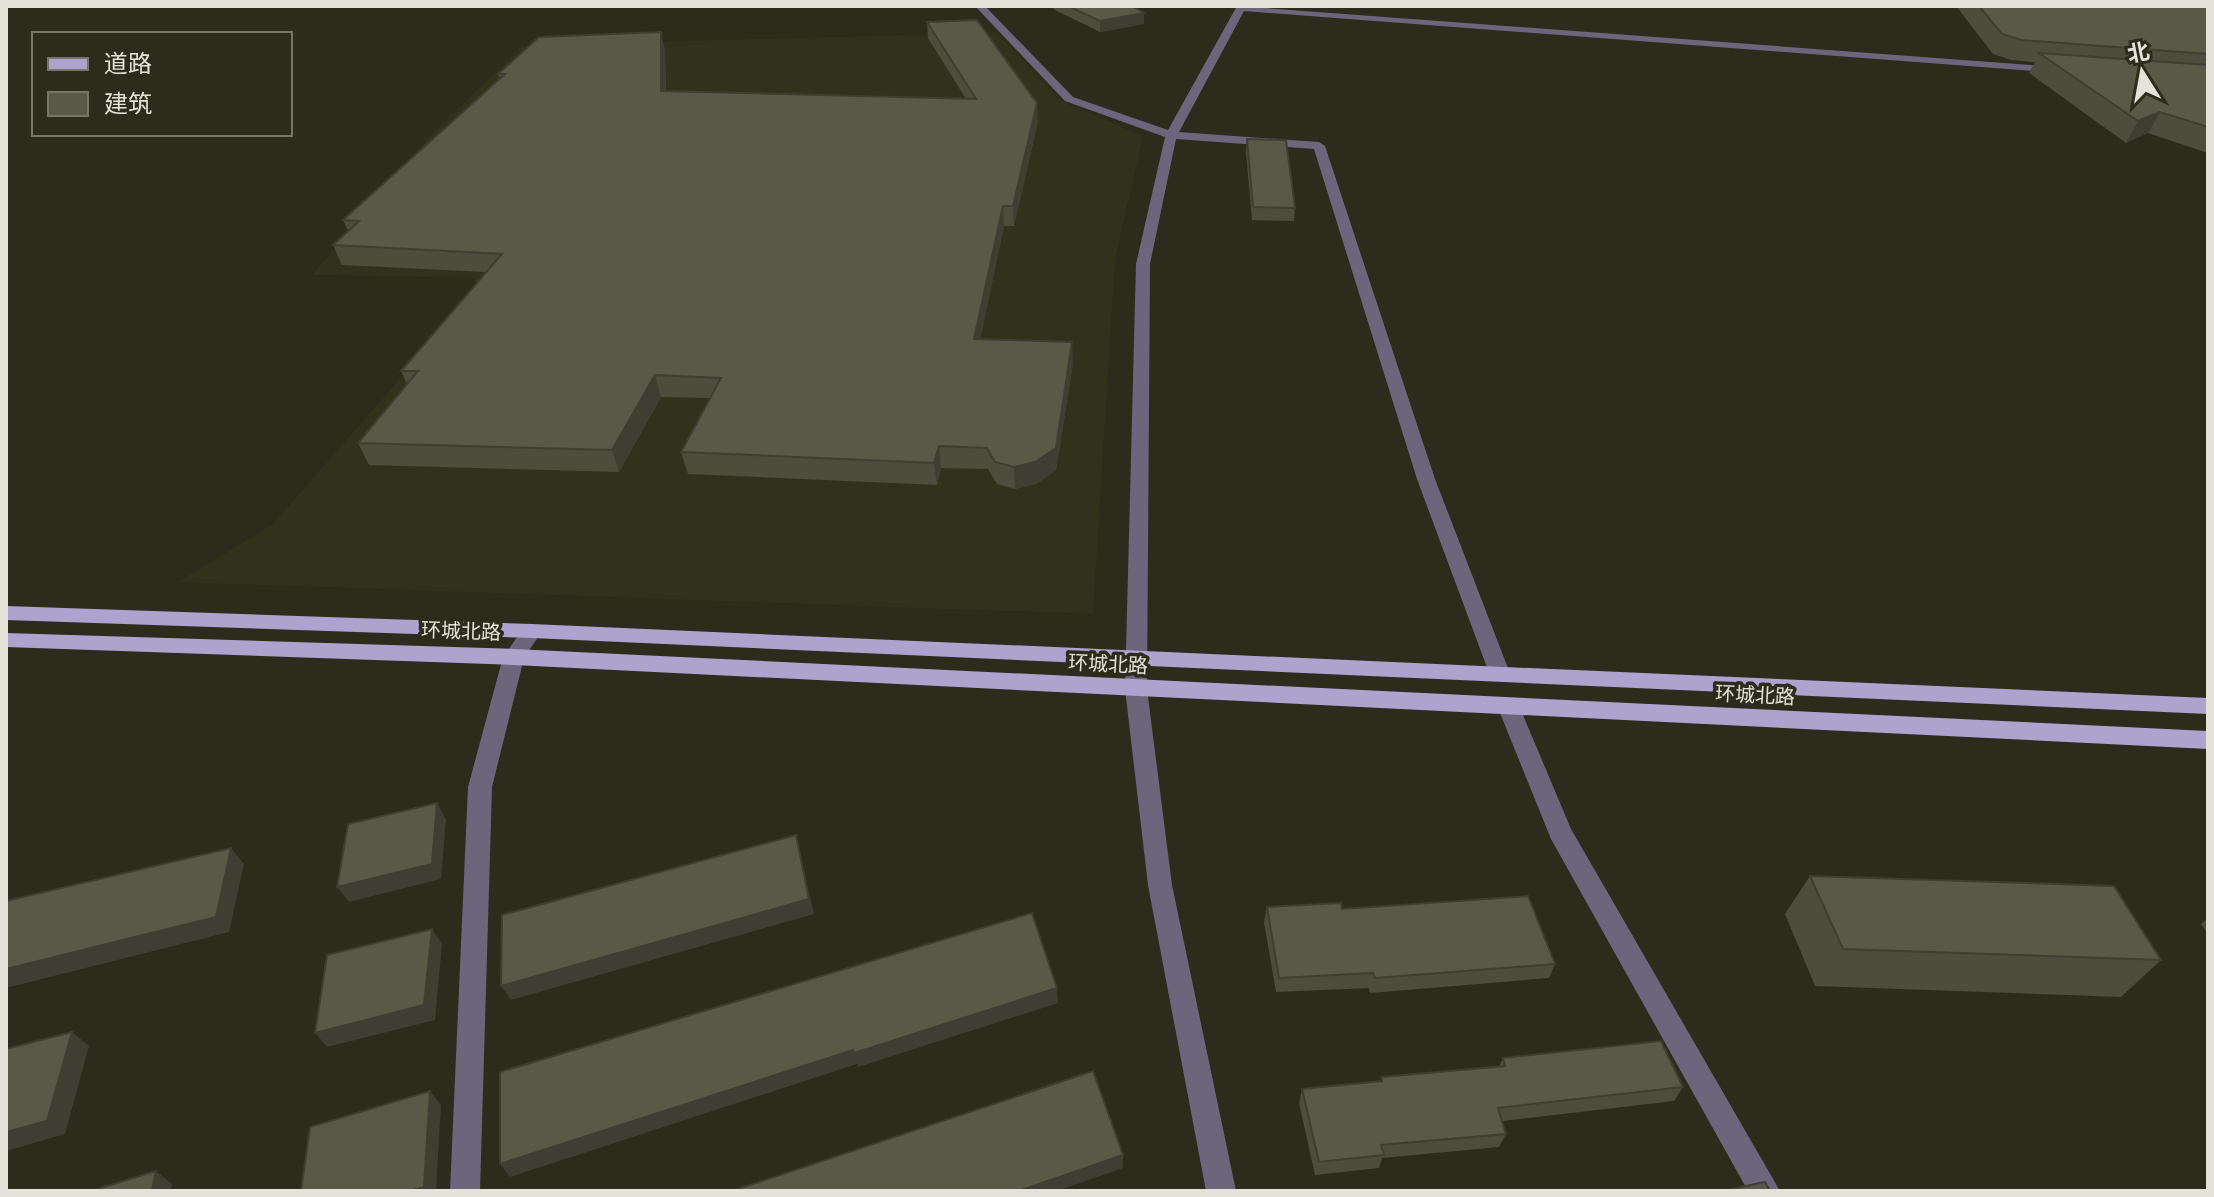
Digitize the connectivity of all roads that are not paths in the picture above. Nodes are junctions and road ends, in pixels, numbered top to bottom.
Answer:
1 (980, 6) edge
2 (1242, 7) edge
3 (2065, 70) edge
4 (1171, 135) junction
5 (6, 613) edge
6 (532, 631) junction
7 (6, 640) edge
8 (514, 657) junction
9 (1138, 658) junction
10 (1500, 676) junction
11 (1136, 689) junction
12 (2208, 706) edge
13 (1509, 708) junction
14 (2208, 740) edge
15 (465, 1191) edge
16 (1221, 1191) edge
17 (1765, 1191) edge

1 - 4 street
2 - 3 street
2 - 4 street
4 - 9 street
4 - 10 street
5 - 6 main road, 环城北路
6 - 8 street
6 - 9 main road, 环城北路
7 - 8 main road, 环城北路
8 - 11 main road, 环城北路
8 - 15 street
9 - 10 main road, 环城北路
9 - 11 street
10 - 12 main road, 环城北路
11 - 13 main road, 环城北路
11 - 16 street
13 - 14 main road, 环城北路
13 - 17 street

